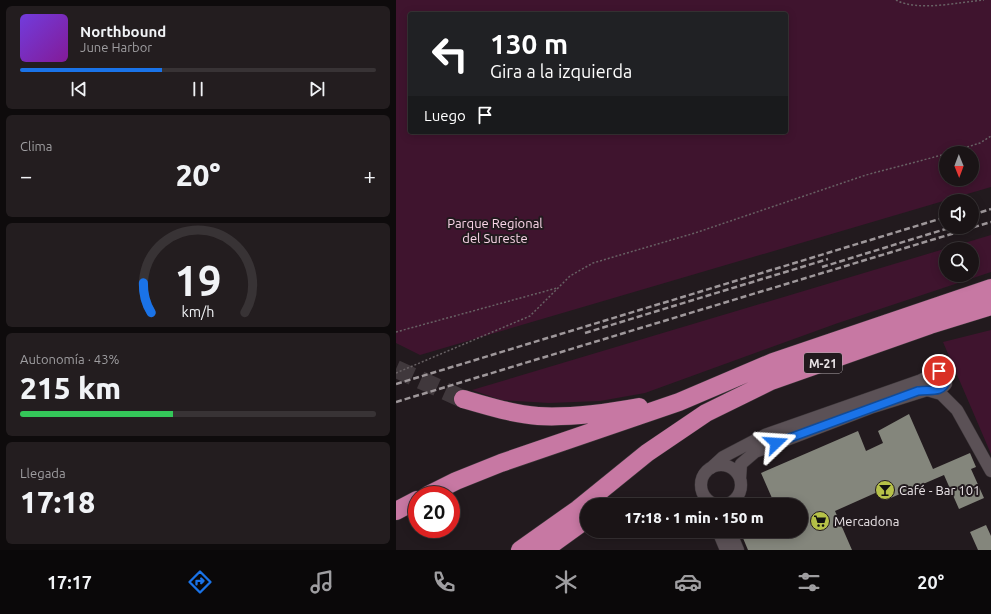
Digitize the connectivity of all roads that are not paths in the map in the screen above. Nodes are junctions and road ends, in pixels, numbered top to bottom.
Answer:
1 (991, 288) edge
2 (991, 306) edge
3 (732, 378) junction
4 (933, 391) junction
5 (463, 399) tunnel mouth
6 (665, 442) junction
7 (711, 468) junction
8 (991, 471) edge
9 (740, 479) junction
10 (446, 486) edge
11 (609, 498) edge
12 (705, 498) edge
13 (736, 498) edge
14 (408, 505) edge
15 (396, 511) edge
16 (580, 524) edge
17 (721, 538) edge
18 (733, 538) edge
19 (520, 550) edge
20 (544, 550) edge
21 (726, 550) edge
22 (738, 550) edge

1 - 3 highway, M-21
2 - 6 highway, M-21
3 - 5 highway, M-21
3 - 10 highway, M-21
4 - 7 street
4 - 8 street
4 - 9 street
6 - 11 highway
6 - 19 highway, M-21
7 - 9 street
7 - 12 street
9 - 13 street
14 - 15 highway
16 - 20 highway
17 - 21 street
18 - 22 street

